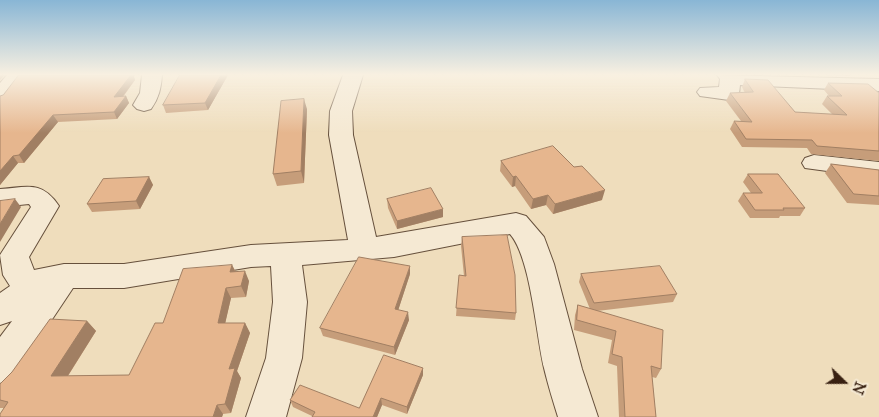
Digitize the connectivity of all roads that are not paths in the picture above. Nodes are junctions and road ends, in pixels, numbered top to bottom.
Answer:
1 (149, 94) edge
2 (346, 94) edge
3 (144, 105) dead end
4 (814, 163) dead end
5 (879, 170) edge
6 (0, 198) edge
7 (364, 249) junction
8 (285, 254) junction
9 (64, 276) junction
10 (27, 284) junction
11 (0, 311) edge
12 (0, 366) edge
13 (266, 417) edge
14 (578, 417) edge

1 - 3 street
2 - 7 street
4 - 5 street
6 - 10 street
7 - 8 street
7 - 14 street
8 - 9 street
8 - 13 street
9 - 10 street
9 - 12 street
10 - 11 street

